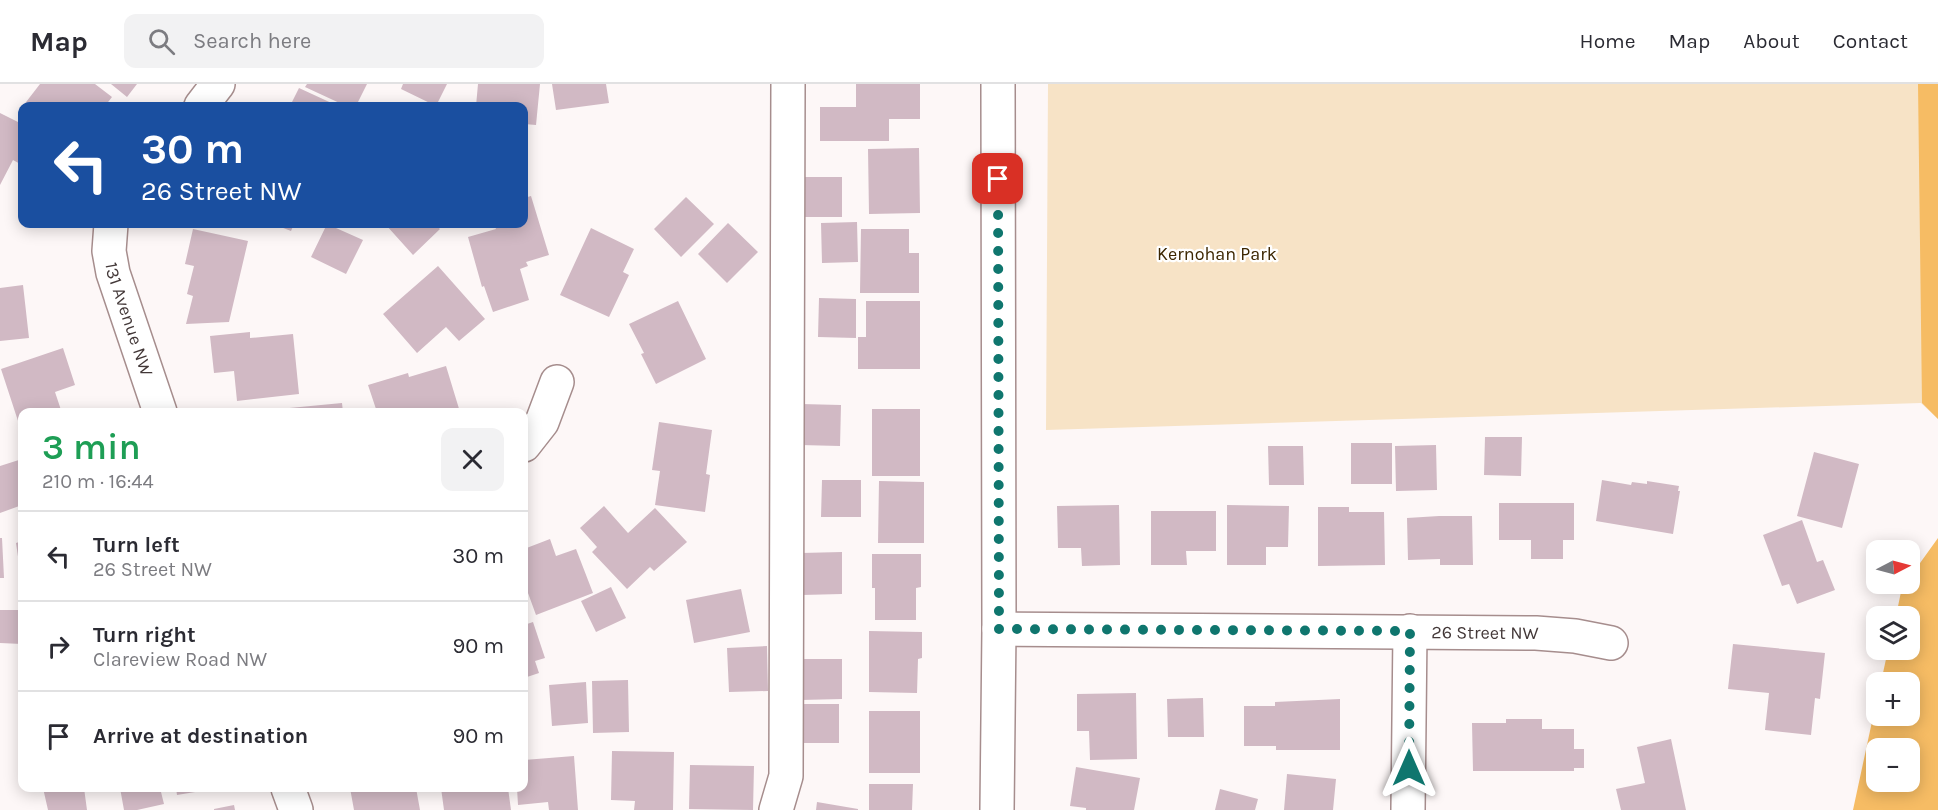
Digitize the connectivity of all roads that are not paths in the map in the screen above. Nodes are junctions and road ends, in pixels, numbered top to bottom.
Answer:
1 (218, 84) edge
2 (788, 84) edge
3 (998, 84) edge
4 (204, 102) edge
5 (111, 228) edge
6 (557, 382) dead end
7 (159, 408) edge
8 (528, 440) edge
9 (999, 629) junction
10 (1410, 631) junction
11 (1611, 642) dead end
12 (289, 792) edge
13 (296, 810) edge
14 (776, 810) edge
15 (998, 810) edge
16 (1408, 810) edge

1 - 4 street
2 - 14 street
3 - 9 street
5 - 7 street, 131 Avenue NW
6 - 8 street
9 - 10 street, 26 Street NW
9 - 15 street
10 - 11 street, 26 Street NW
10 - 16 street
12 - 13 street

